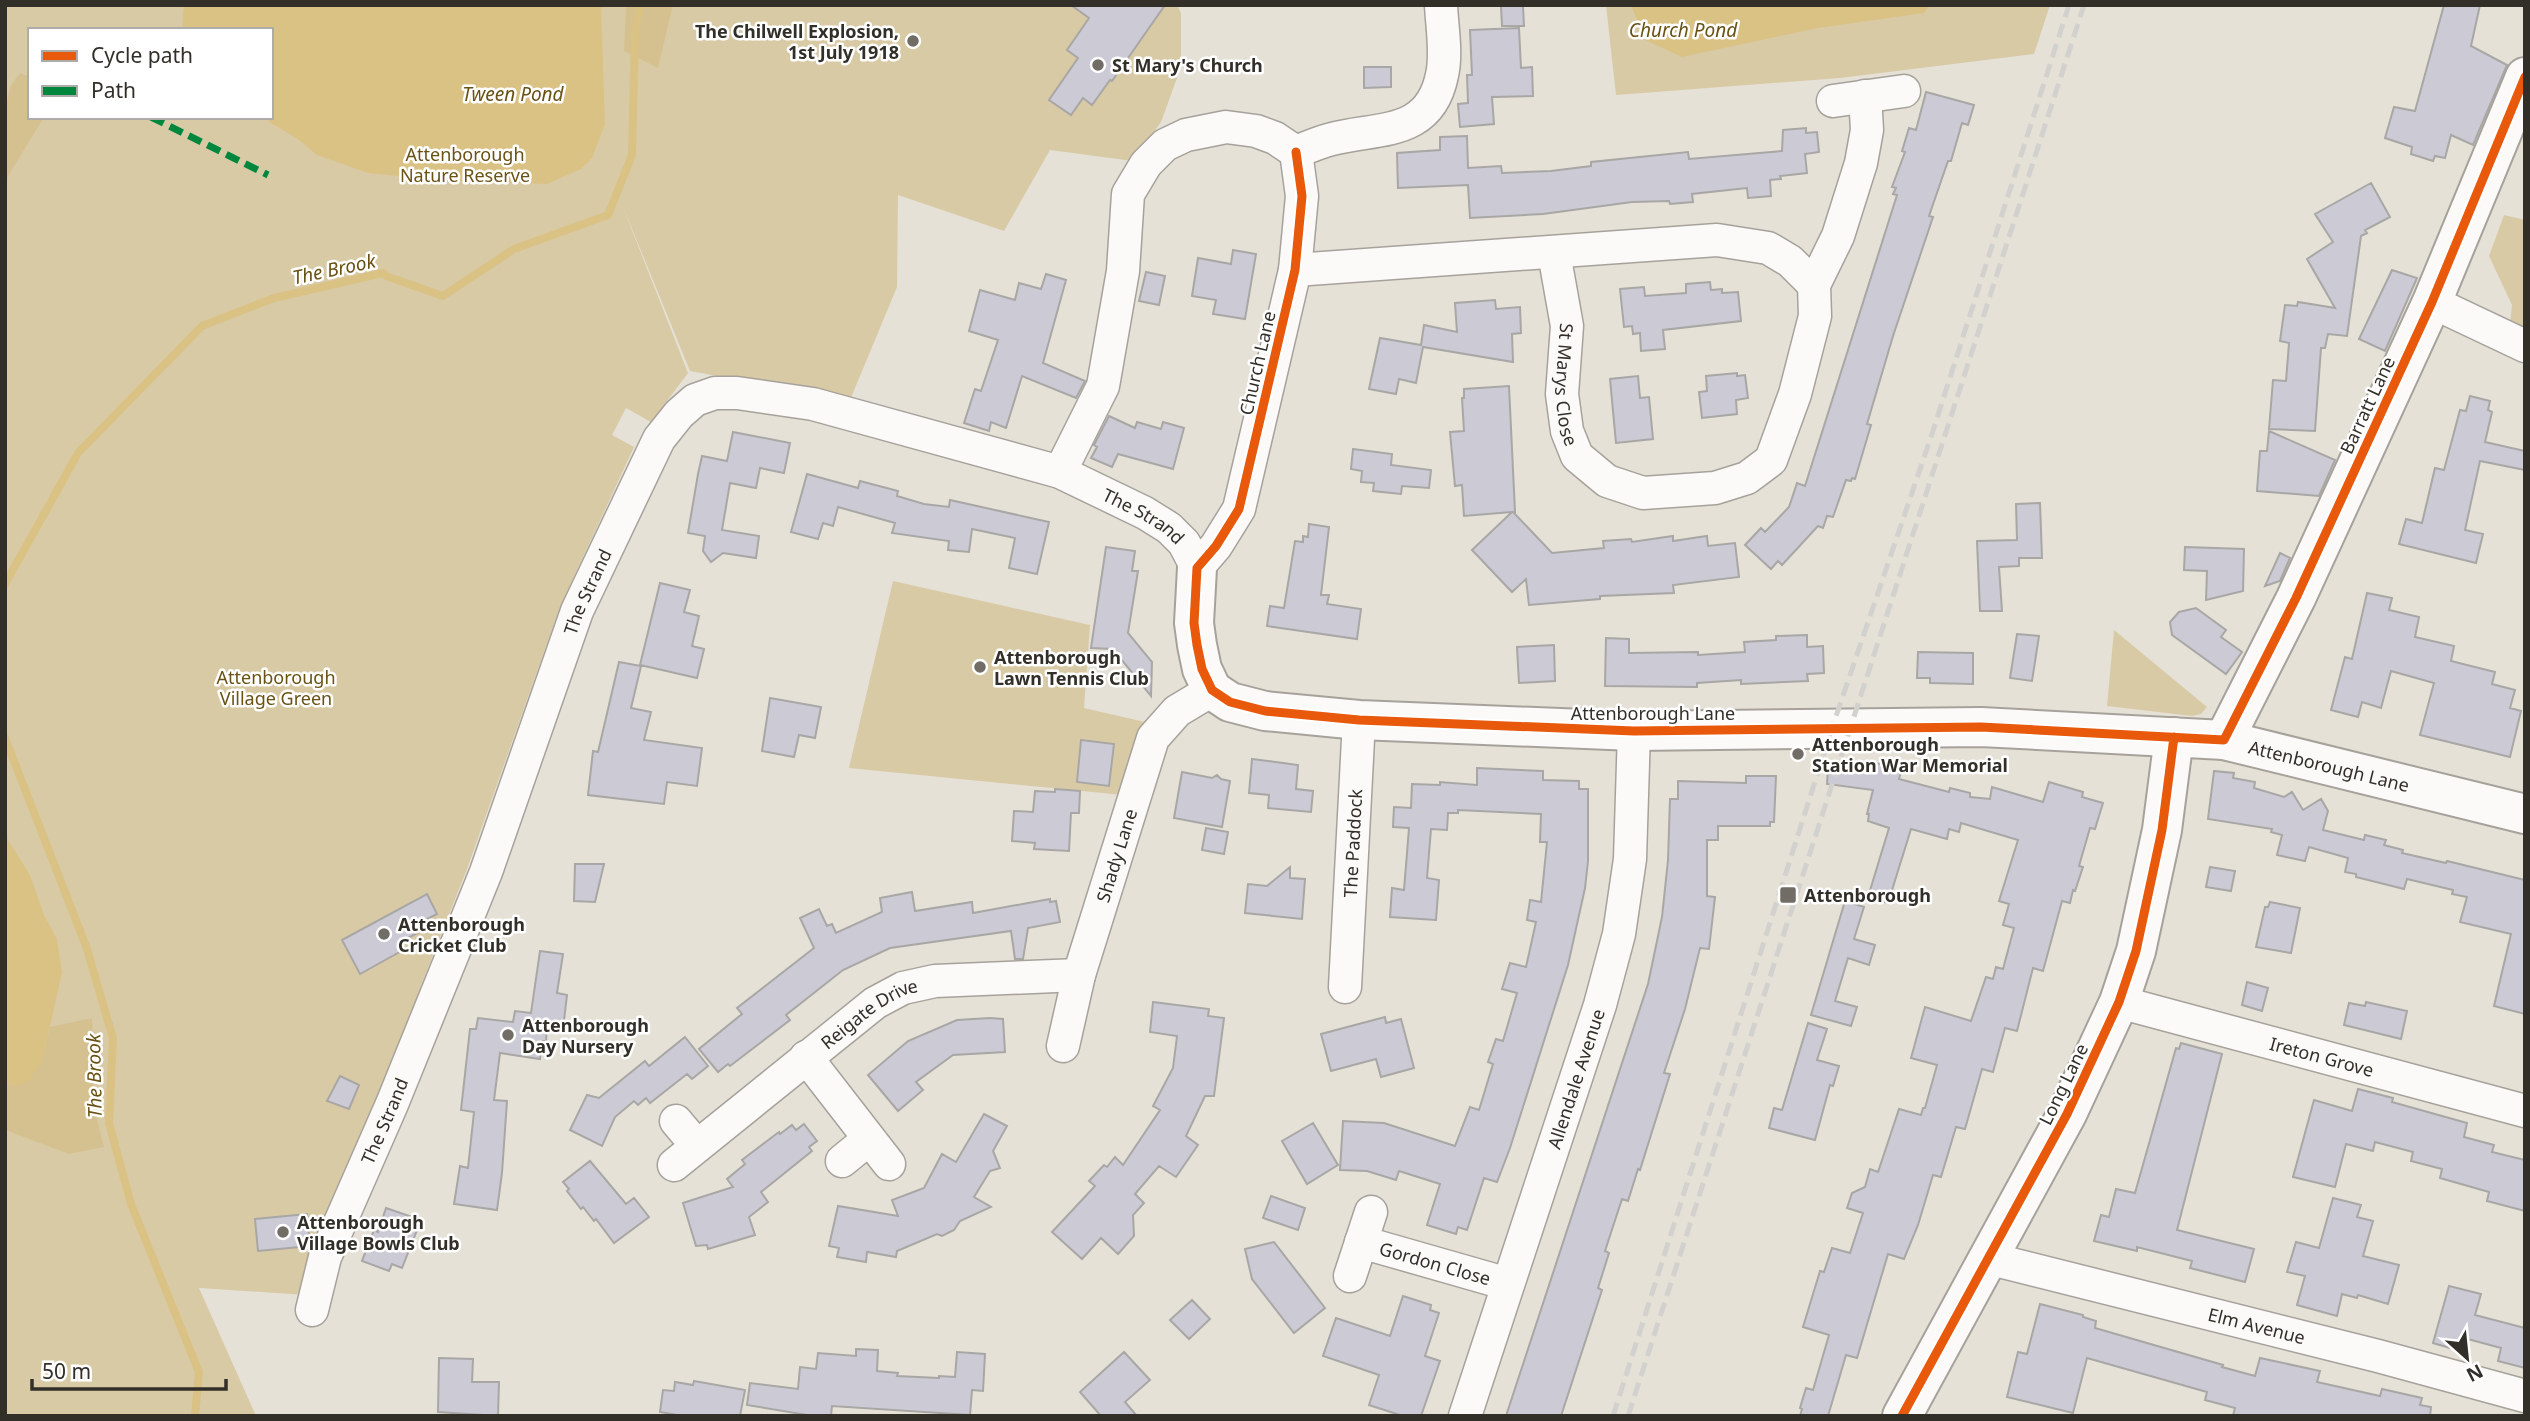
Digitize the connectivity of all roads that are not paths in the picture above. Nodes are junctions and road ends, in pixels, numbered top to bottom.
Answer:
1 (1441, 5) edge
2 (2525, 77) edge
3 (1904, 91) dead end
4 (1865, 96) junction
5 (1833, 101) dead end
6 (1296, 152) junction
7 (1554, 253) junction
8 (1295, 270) junction
9 (1814, 285) junction
10 (2432, 302) junction
11 (2525, 346) edge
12 (1060, 472) junction
13 (1196, 569) junction
14 (1212, 690) junction
15 (1359, 720) junction
16 (1634, 731) junction
17 (2174, 737) junction
18 (2224, 740) junction
19 (2525, 814) edge
20 (1339, 974) dead end
21 (1079, 975) junction
22 (2119, 1002) junction
23 (1063, 1046) dead end
24 (806, 1057) junction
25 (2525, 1111) edge
26 (676, 1121) dead end
27 (869, 1139) junction
28 (842, 1161) dead end
29 (889, 1164) dead end
30 (1371, 1212) dead end
31 (1361, 1242) junction
32 (1987, 1258) junction
33 (1350, 1276) dead end
34 (1508, 1284) junction
35 (312, 1310) dead end
36 (2525, 1396) edge
37 (1465, 1416) edge
38 (1902, 1416) edge

1 - 6 street
2 - 10 street, Barratt Lane
3 - 4 street
4 - 5 street
4 - 9 street, St Marys Close
6 - 8 street, Church Lane
6 - 12 street
7 - 8 street
7 - 9 street
7 - 9 street, St Marys Close
8 - 13 street, Church Lane
10 - 11 street
10 - 18 street, Barratt Lane
12 - 13 street, The Strand
12 - 35 street, The Strand
13 - 14 street
14 - 15 street, Attenborough Lane
14 - 21 street, Shady Lane
15 - 16 street, Attenborough Lane
15 - 20 street, The Paddock
16 - 17 street, Attenborough Lane
16 - 34 street, Allendale Avenue
17 - 18 street, Attenborough Lane
17 - 22 street, Long Lane
18 - 19 street, Attenborough Lane
21 - 23 street, Shady Lane
21 - 24 street, Reigate Drive
22 - 25 street, Ireton Grove
22 - 32 street, Long Lane
24 - 26 street, Reigate Drive
24 - 27 street
27 - 28 street
27 - 29 street
30 - 31 street, Gordon Close
31 - 33 street, Gordon Close
31 - 34 street, Gordon Close
32 - 36 street, Elm Avenue
32 - 38 street, Long Lane
34 - 37 street, Allendale Avenue

